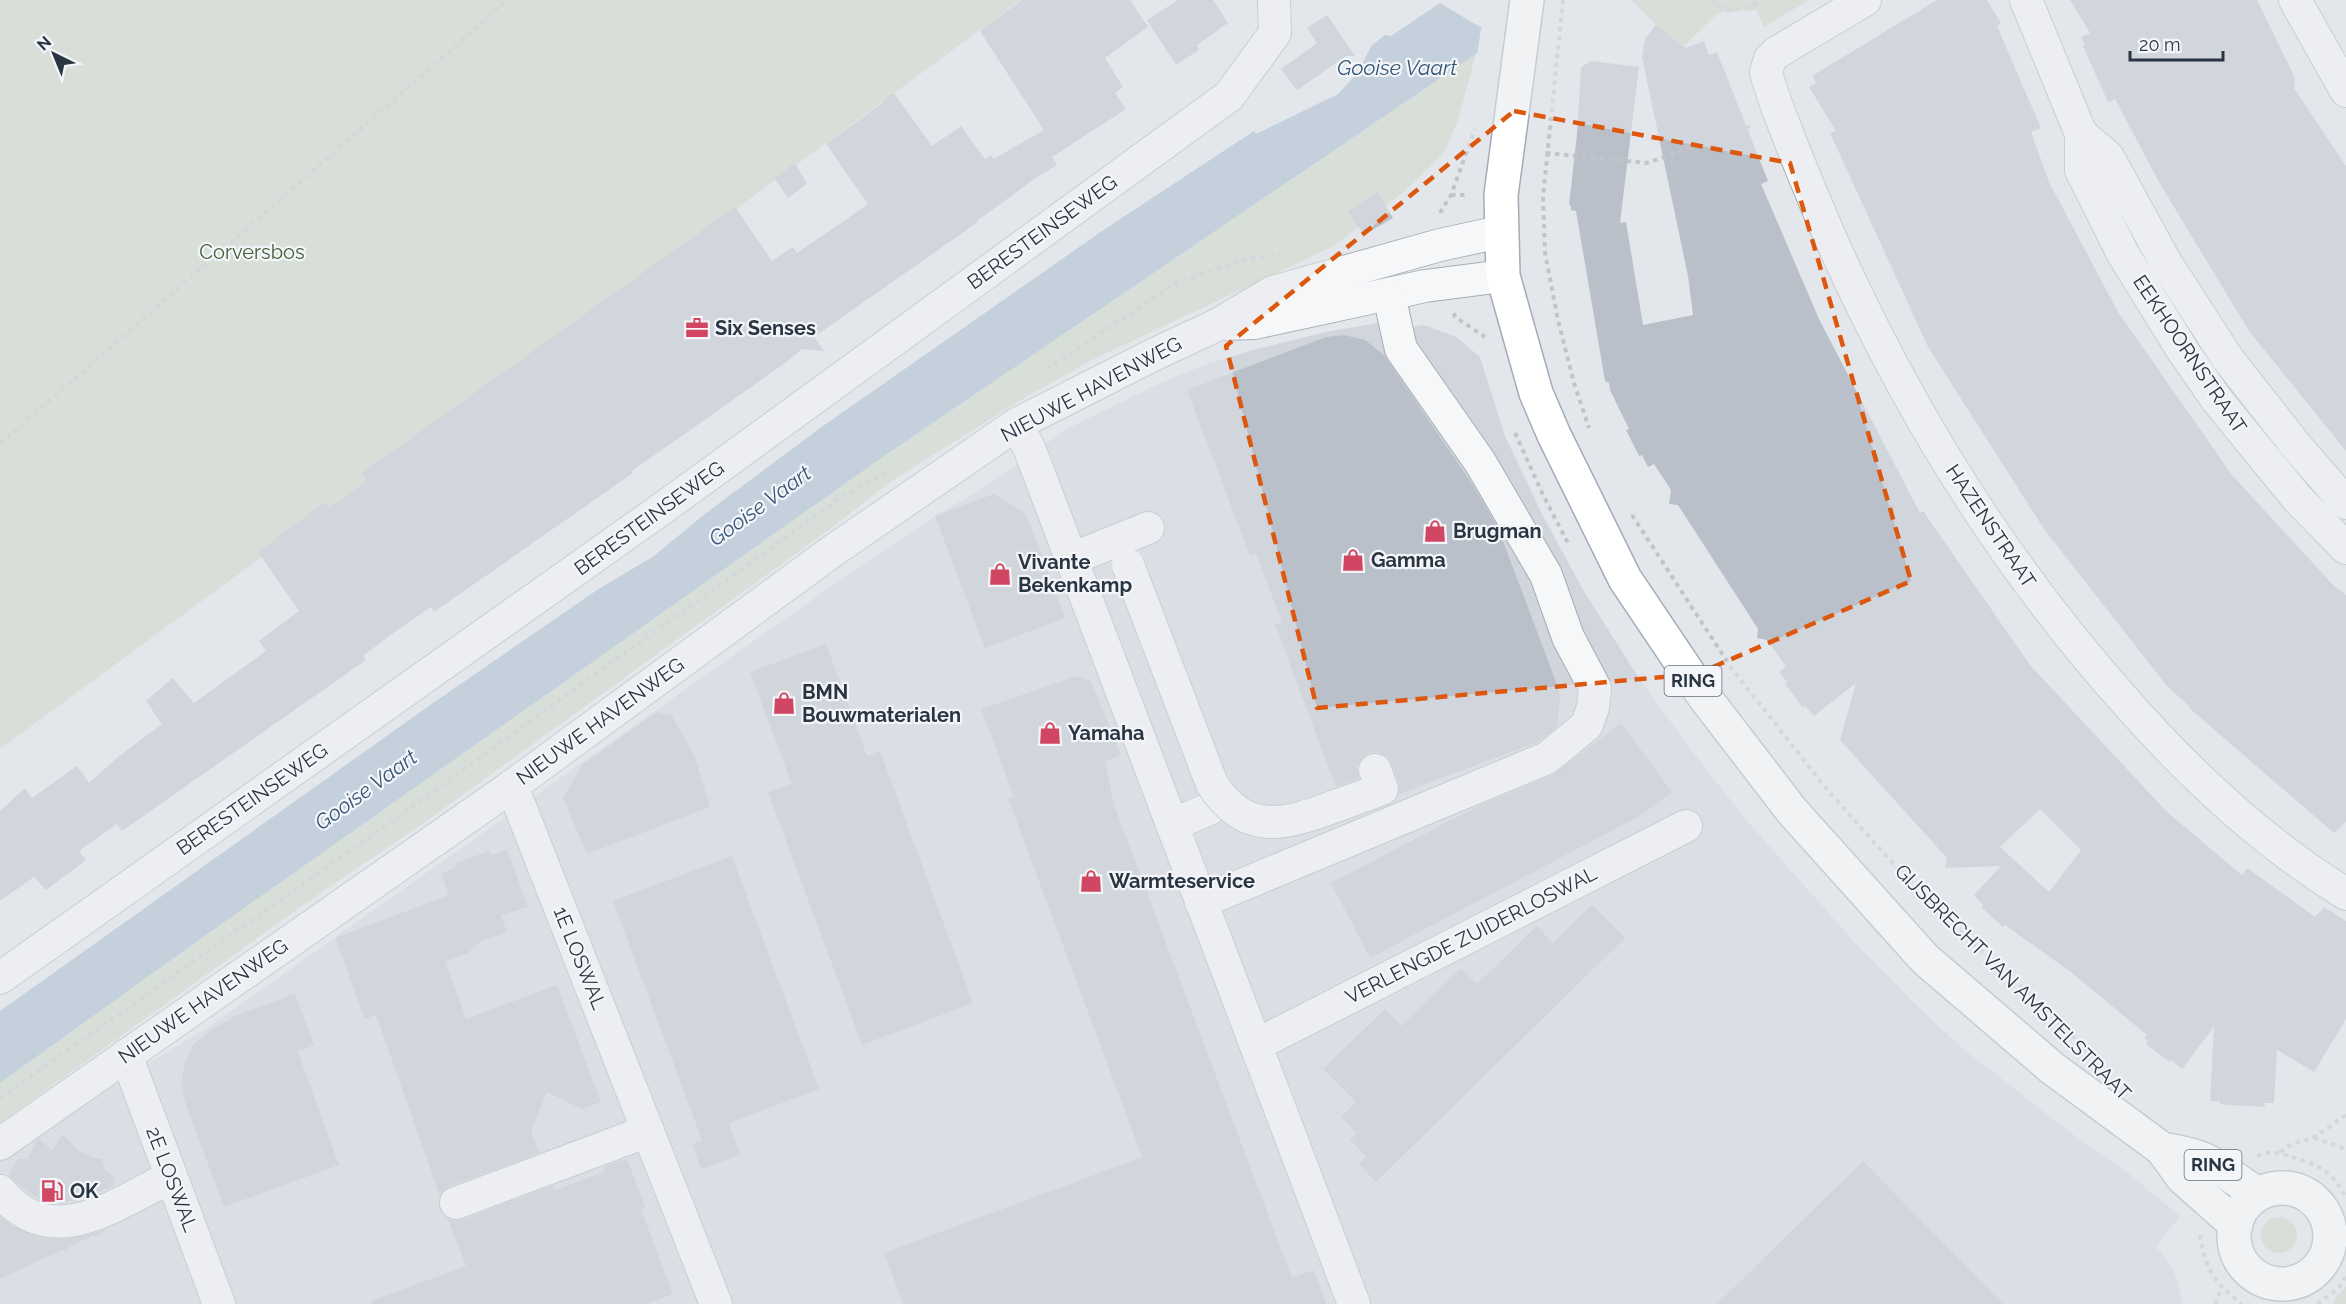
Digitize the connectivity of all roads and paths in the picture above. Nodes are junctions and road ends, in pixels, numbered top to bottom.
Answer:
1 (508, 0) edge
2 (1274, 0) edge
3 (1527, 0) edge
4 (1563, 0) edge
5 (1712, 0) edge
6 (1761, 0) edge
7 (1865, 0) edge
8 (2026, 0) edge
9 (2295, 0) edge
10 (2346, 91) edge
11 (1780, 115) junction
12 (1476, 128) dead end
13 (2081, 134) junction
14 (1546, 153) junction
15 (1436, 219) dead end
16 (1500, 232) junction
17 (1285, 254) dead end
18 (1503, 276) junction
19 (1391, 305) junction
20 (1444, 314) dead end
21 (1455, 316) dead end
22 (1216, 325) junction
23 (1047, 369) junction
24 (1039, 375) dead end
25 (1063, 400) junction
26 (1017, 424) junction
27 (1591, 434) dead end
28 (0, 444) edge
29 (892, 469) dead end
30 (2346, 503) edge
31 (1628, 507) dead end
32 (1148, 528) dead end
33 (2346, 548) edge
34 (1123, 553) junction
35 (1071, 559) junction
36 (1375, 770) dead end
37 (512, 786) junction
38 (1209, 809) dead end
39 (1172, 825) junction
40 (1686, 825) dead end
41 (2346, 894) edge
42 (1201, 902) junction
43 (0, 978) edge
44 (1256, 1045) junction
45 (126, 1055) junction
46 (2095, 1060) dead end
47 (0, 1098) edge
48 (2346, 1115) edge
49 (648, 1131) junction
50 (2313, 1138) junction
51 (0, 1144) edge
52 (2162, 1149) junction
53 (2346, 1149) edge
54 (2249, 1152) dead end
55 (2280, 1152) junction
56 (171, 1177) junction
57 (0, 1191) edge
58 (2258, 1194) junction
59 (2346, 1197) edge
60 (456, 1203) dead end
61 (2236, 1225) junction
62 (2200, 1228) dead end
63 (2250, 1271) junction
64 (2346, 1276) edge
65 (2235, 1296) edge
66 (2309, 1299) edge
67 (219, 1304) edge
68 (716, 1304) edge
69 (1354, 1304) edge
70 (2215, 1304) edge
71 (2242, 1304) edge

1 - 28 path
2 - 43 street, BERESTEINSEWEG
3 - 16 main road, GIJSBRECHT VAN AMSTELSTRAAT / RING
4 - 14 path
5 - 6 path
7 - 11 street, HAZENSTRAAT
8 - 13 street, EEKHOORNSTRAAT
9 - 10 street
11 - 14 path
11 - 41 street, HAZENSTRAAT
12 - 15 path
13 - 30 street, EEKHOORNSTRAAT
13 - 33 street, EEKHOORNSTRAAT
14 - 27 path
16 - 18 main road, GIJSBRECHT VAN AMSTELSTRAAT / RING
16 - 22 street, NIEUWE HAVENWEG
17 - 23 path
18 - 19 street, NIEUWE HAVENWEG
18 - 52 main road, GIJSBRECHT VAN AMSTELSTRAAT / RING
19 - 22 street, NIEUWE HAVENWEG
19 - 42 street
20 - 21 path
22 - 25 street, NIEUWE HAVENWEG
23 - 24 path
23 - 25 path
25 - 26 street, NIEUWE HAVENWEG
26 - 35 street
26 - 37 street, NIEUWE HAVENWEG
29 - 47 path
31 - 46 path, GIJSBRECHT VAN AMSTELSTRAAT
32 - 34 street
34 - 35 street
34 - 36 street, bridge
35 - 39 street
37 - 45 street, NIEUWE HAVENWEG
37 - 49 street, 1E LOSWAL
38 - 39 street
39 - 42 street
40 - 44 street, VERLENGDE ZUIDERLOSWAL
42 - 44 street
44 - 69 street
45 - 51 street, NIEUWE HAVENWEG
45 - 56 street, 2E LOSWAL
48 - 50 path
49 - 60 street
49 - 68 street, 1E LOSWAL
50 - 53 path
50 - 55 path
52 - 58 main road, RING
52 - 61 main road, RING
54 - 55 path
55 - 59 path
56 - 57 street
56 - 67 street, 2E LOSWAL
58 - 61 main road, RING
58 - 66 main road, RING
61 - 63 main road
62 - 65 path
63 - 65 main road
63 - 66 main road
64 - 66 path
65 - 70 path
65 - 71 path

